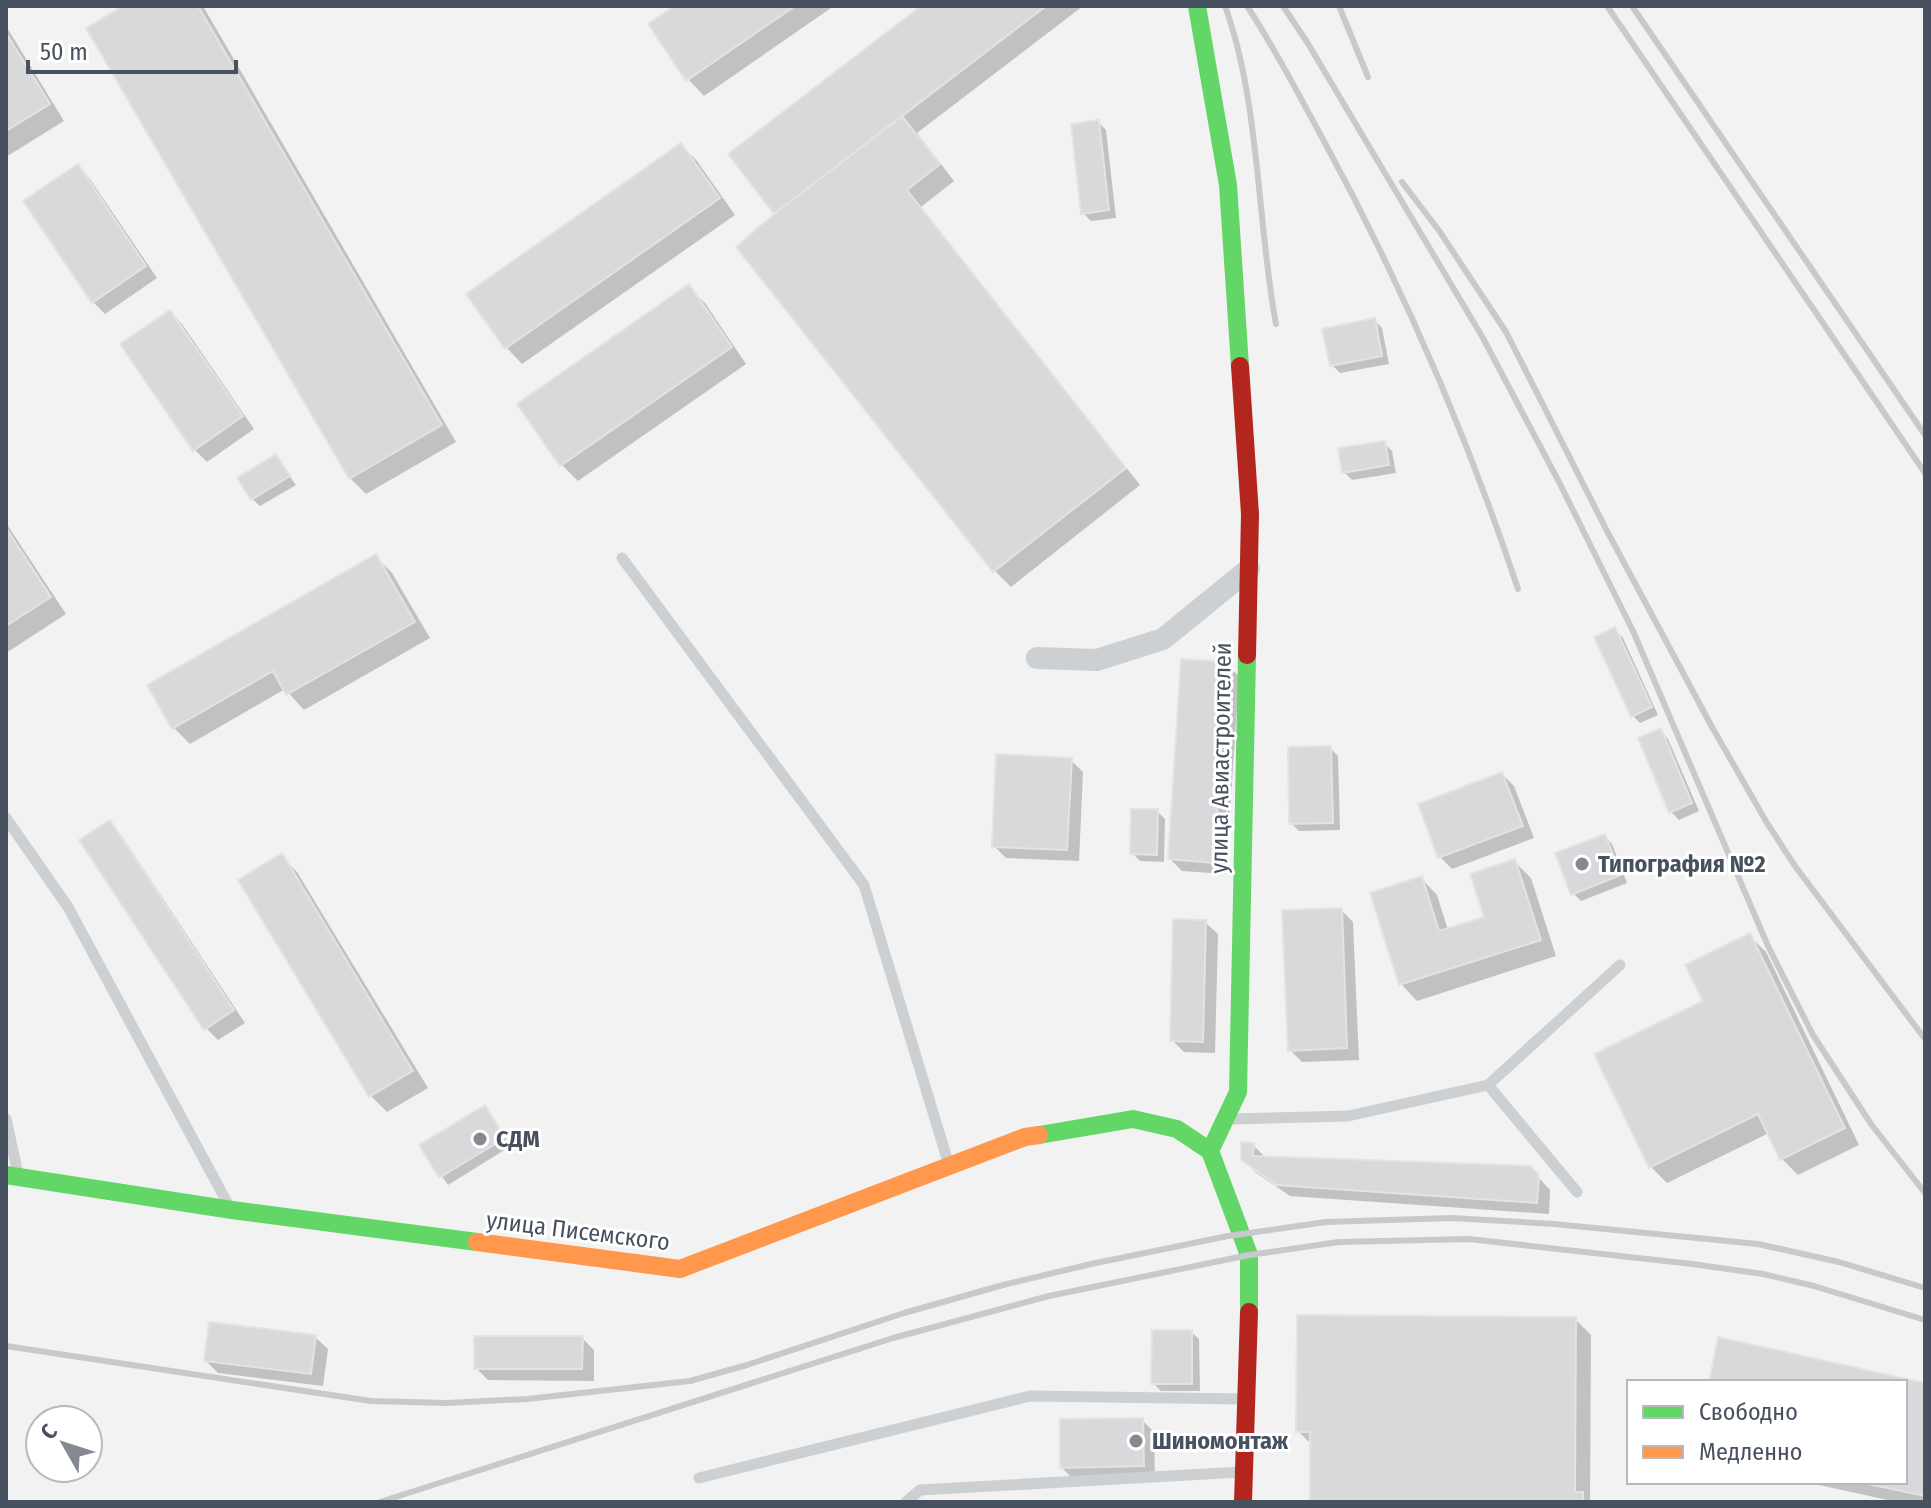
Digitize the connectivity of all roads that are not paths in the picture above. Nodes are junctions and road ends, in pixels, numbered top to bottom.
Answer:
1 (1197, 6) edge
2 (622, 558) dead end
3 (1249, 569) junction
4 (1037, 658) dead end
5 (6, 818) edge
6 (1620, 965) dead end
7 (1488, 1085) junction
8 (6, 1119) edge
9 (1225, 1119) junction
10 (1210, 1151) junction
11 (949, 1166) junction
12 (12, 1176) edge
13 (1577, 1192) dead end
14 (232, 1210) junction
15 (1248, 1399) junction
16 (1243, 1472) junction
17 (699, 1478) dead end
18 (906, 1502) edge
19 (1243, 1502) edge

1 - 3 street, улица Авиастроителей
2 - 11 lane
3 - 4 street
3 - 9 street, улица Авиастроителей
5 - 14 lane
6 - 7 lane
7 - 9 lane
7 - 13 lane
8 - 12 lane
9 - 10 street, улица Авиастроителей
10 - 11 street, улица Писемского
10 - 15 street
11 - 14 street, улица Писемского
12 - 14 street, улица Писемского
15 - 16 street
15 - 17 lane
16 - 18 lane
16 - 19 street

